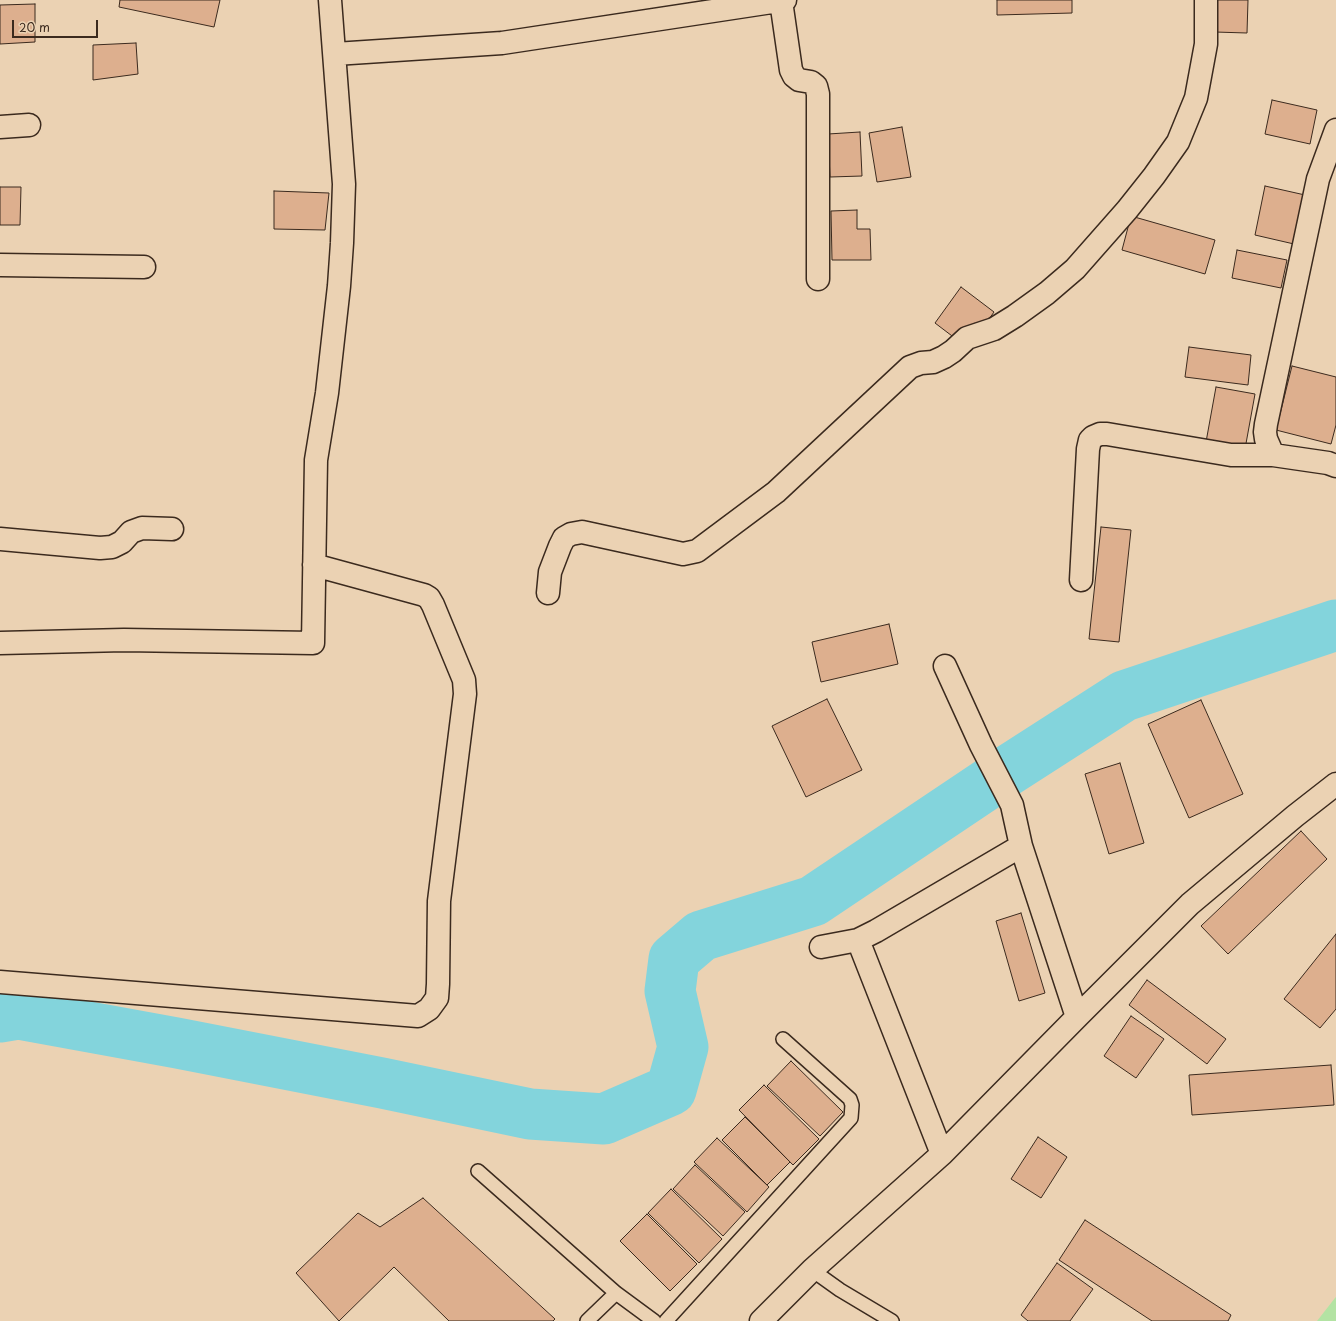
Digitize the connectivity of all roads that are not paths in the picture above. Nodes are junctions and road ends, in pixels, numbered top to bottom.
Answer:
1 (330, 0) edge
2 (783, 0) edge
3 (1206, 0) edge
4 (335, 54) junction
5 (29, 125) dead end
6 (0, 127) edge
7 (1336, 130) edge
8 (0, 265) edge
9 (144, 267) dead end
10 (818, 279) dead end
11 (1273, 455) junction
12 (1336, 466) edge
13 (172, 529) dead end
14 (0, 539) edge
15 (314, 565) junction
16 (1080, 580) dead end
17 (548, 594) dead end
18 (0, 643) edge
19 (945, 666) dead end
20 (1336, 784) edge
21 (1021, 846) junction
22 (858, 940) junction
23 (821, 947) dead end
24 (0, 982) edge
25 (1077, 1017) junction
26 (783, 1039) dead end
27 (942, 1154) junction
28 (478, 1171) dead end
29 (812, 1270) junction
30 (616, 1293) junction
31 (587, 1321) edge
32 (654, 1321) edge
33 (666, 1321) edge
34 (761, 1321) edge
35 (892, 1321) edge

1 - 4 street
2 - 4 street
2 - 10 street
3 - 17 street
4 - 15 street
5 - 6 street
7 - 11 street
8 - 9 street
11 - 12 street
11 - 16 street
13 - 14 street
15 - 18 street
15 - 24 street
19 - 21 street
20 - 25 street
21 - 22 street
21 - 25 street
22 - 23 street
22 - 27 street
25 - 27 street
26 - 33 lane
27 - 29 street
28 - 30 lane
29 - 34 street
29 - 35 lane
30 - 31 lane
30 - 32 lane

